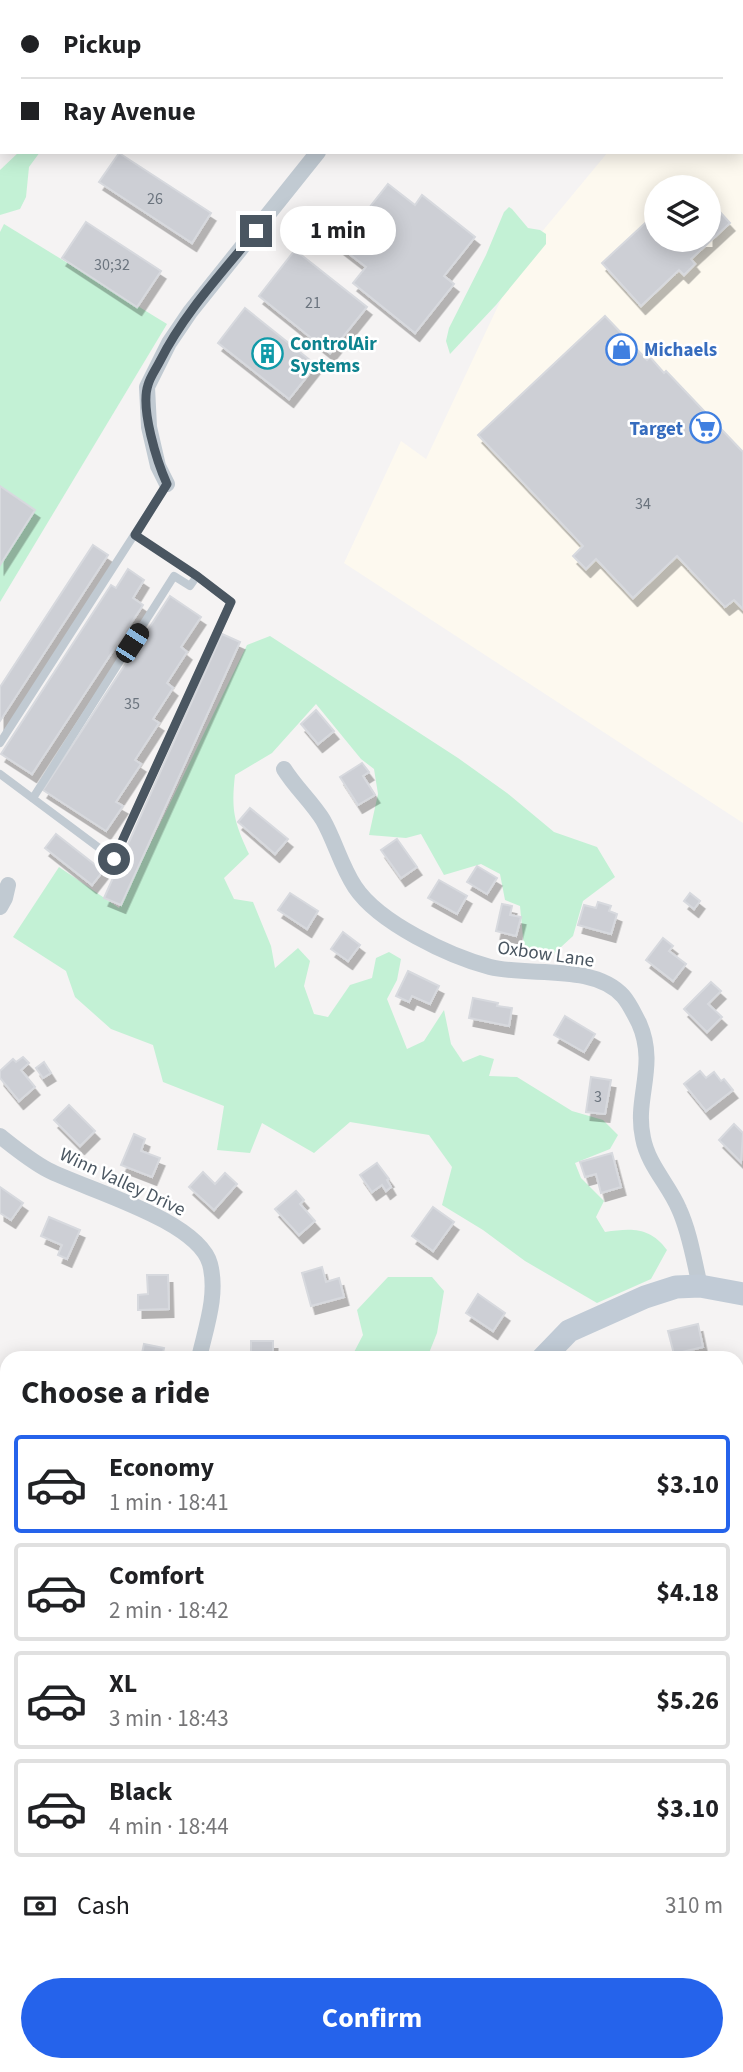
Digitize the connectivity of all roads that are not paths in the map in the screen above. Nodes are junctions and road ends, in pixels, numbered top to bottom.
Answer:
1 (316, 154) edge
2 (167, 484) joint
3 (135, 535) junction
4 (197, 576) junction
5 (0, 743) edge
6 (284, 769) dead end
7 (0, 774) edge
8 (33, 798) junction
9 (8, 884) dead end
10 (0, 907) edge
11 (0, 1136) edge
12 (700, 1286) junction
13 (743, 1294) edge
14 (200, 1351) edge
15 (550, 1351) edge

1 - 2 street
2 - 3 lane
3 - 4 lane
3 - 5 lane
4 - 8 lane
4 - 8 lane
6 - 12 street, Oxbow Lane
7 - 8 lane
9 - 10 street
11 - 14 street, Winn Valley Drive
12 - 13 street
12 - 15 street

